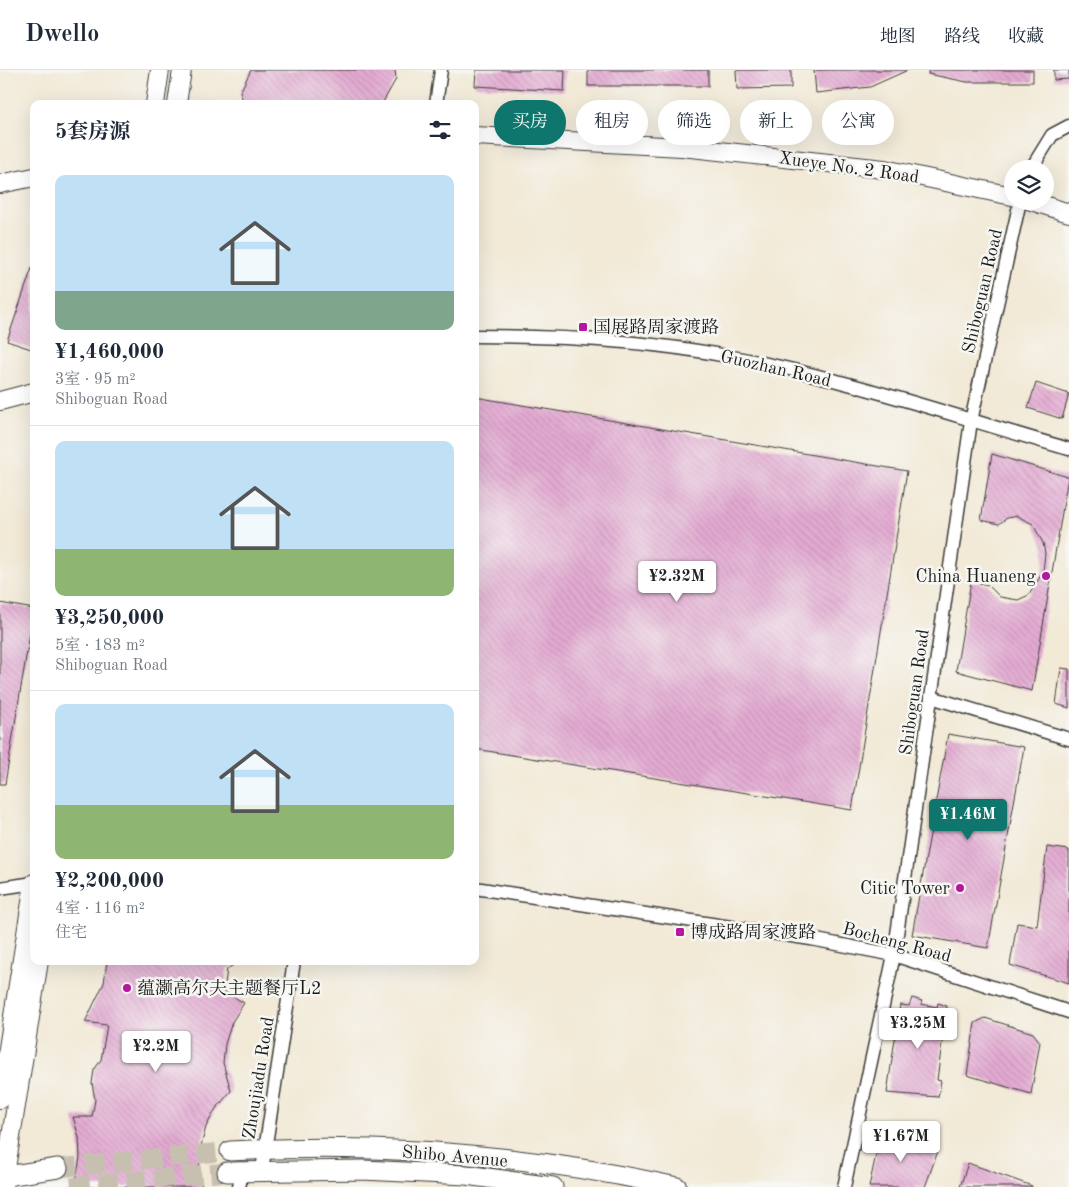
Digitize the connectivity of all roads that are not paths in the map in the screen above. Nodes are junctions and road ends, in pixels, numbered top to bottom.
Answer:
1 (160, 70) edge
2 (182, 70) edge
3 (441, 70) edge
4 (156, 100) edge
5 (177, 100) edge
6 (437, 100) edge
7 (1069, 126) edge
8 (479, 136) edge
9 (1036, 160) edge
10 (30, 178) edge
11 (0, 184) edge
12 (1004, 194) edge
13 (1054, 208) edge
14 (1018, 210) edge
15 (1069, 213) edge
16 (479, 336) edge
17 (30, 393) edge
18 (0, 401) edge
19 (971, 421) junction
20 (1069, 449) edge
21 (931, 698) junction
22 (1069, 739) edge
23 (30, 884) edge
24 (0, 888) edge
25 (479, 889) edge
26 (30, 908) edge
27 (894, 956) junction
28 (38, 965) edge
29 (293, 965) edge
30 (1069, 1012) edge
31 (0, 1099) edge
32 (265, 1149) junction
33 (230, 1151) tunnel mouth
34 (58, 1168) tunnel mouth
35 (262, 1170) junction
36 (236, 1177) tunnel mouth
37 (2, 1180) edge
38 (553, 1187) edge
39 (677, 1187) edge
40 (844, 1187) edge

1 - 4 street
2 - 5 street
3 - 6 street
7 - 9 street
8 - 12 street, Xueye No. 2 Road
10 - 11 street
13 - 15 street
14 - 19 street, Shiboguan Road
16 - 19 street, Guozhan Road
17 - 18 street
19 - 20 street, Guozhan Road
19 - 21 street, Shiboguan Road
21 - 22 street
21 - 27 street, Shiboguan Road
23 - 24 street
25 - 27 street, Bocheng Road
26 - 31 street
27 - 30 street, Bocheng Road
27 - 40 street, Shiboguan Road
28 - 37 street
29 - 32 street, Zhoujiadu Road
32 - 33 main road, Shibo Avenue
32 - 35 street, Zhoujiadu Road
32 - 39 main road, Shibo Avenue
34 - 37 main road
35 - 36 main road, Shibo Avenue
35 - 38 main road, Shibo Avenue

